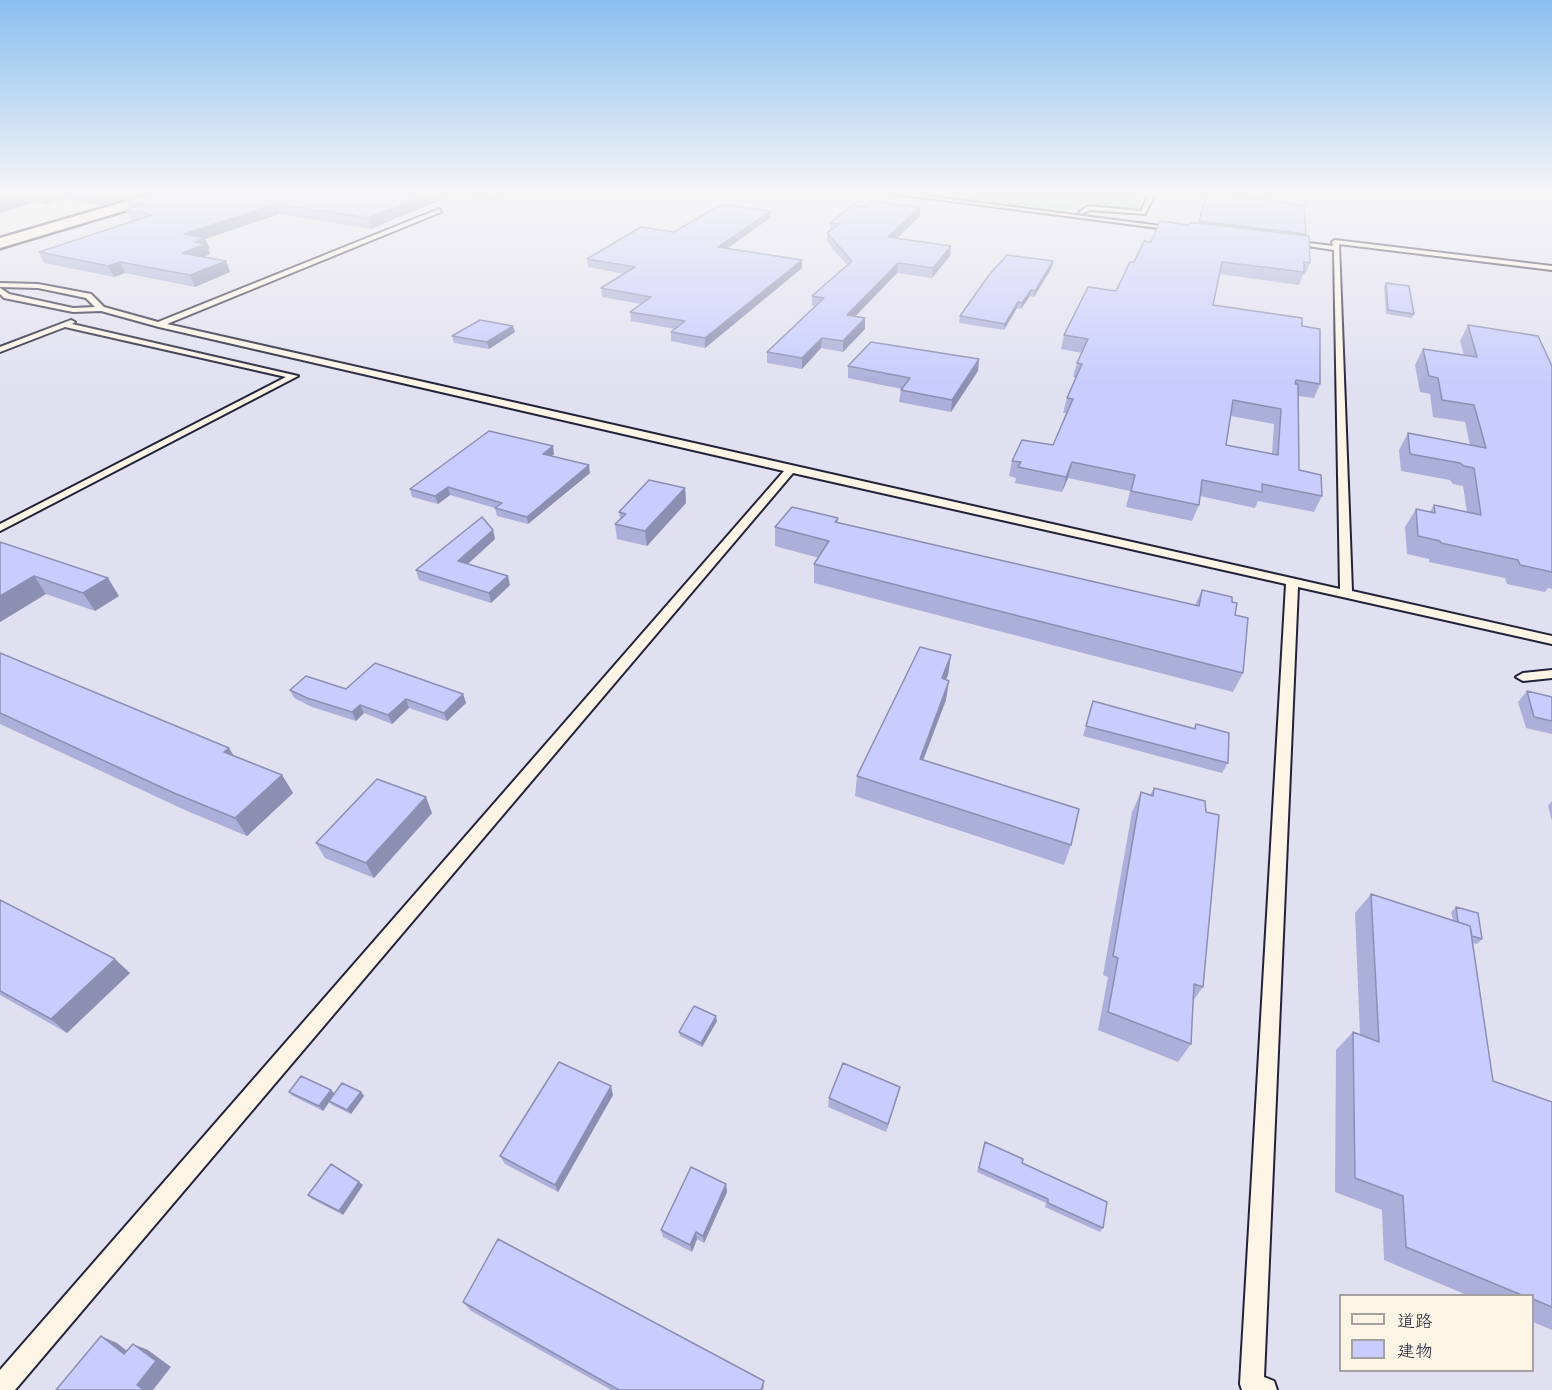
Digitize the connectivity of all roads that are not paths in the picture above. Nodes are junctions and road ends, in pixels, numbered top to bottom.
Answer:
1 (328, 257) edge
2 (1337, 257) edge
3 (1459, 257) edge
4 (1552, 268) edge
5 (0, 285) edge
6 (0, 290) edge
7 (101, 309) junction
8 (65, 325) junction
9 (159, 325) junction
10 (0, 350) edge
11 (791, 469) junction
12 (0, 528) edge
13 (1292, 580) junction
14 (1346, 593) junction
15 (1552, 640) edge
16 (1552, 674) edge
17 (1523, 676) dead end
18 (0, 1389) edge
19 (1265, 1390) edge

1 - 9 lane
2 - 14 lane
3 - 4 lane
5 - 7 lane
6 - 7 lane
7 - 8 lane
7 - 9 lane
8 - 10 lane
8 - 12 lane
9 - 11 lane
11 - 13 lane
11 - 18 lane
13 - 14 lane
13 - 19 lane
14 - 15 lane
16 - 17 lane

